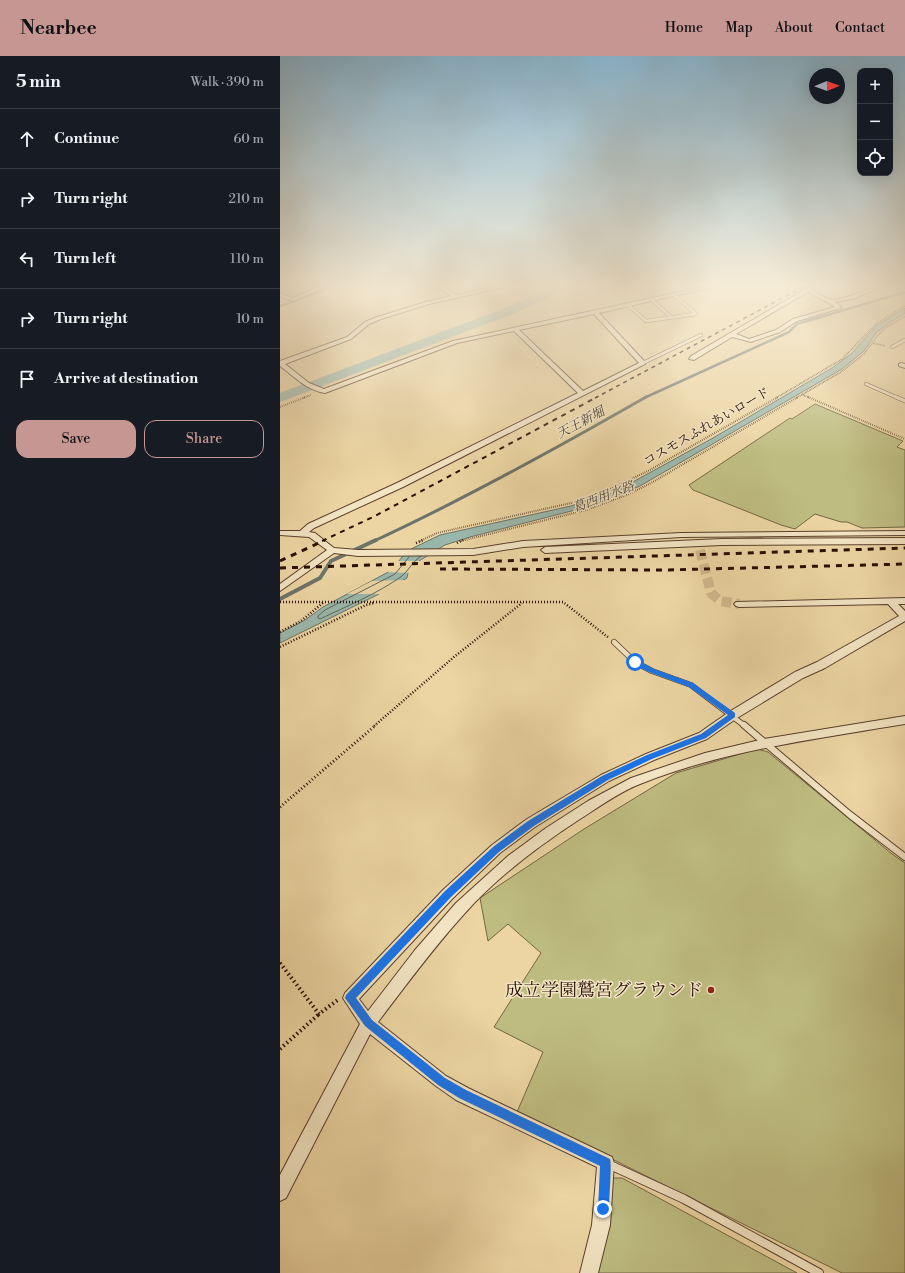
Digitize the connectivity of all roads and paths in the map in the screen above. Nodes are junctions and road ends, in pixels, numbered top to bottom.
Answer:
1 (333, 344) edge
2 (447, 344) edge
3 (530, 344) edge
4 (626, 344) edge
5 (681, 344) edge
6 (716, 344) edge
7 (857, 344) edge
8 (872, 344) edge
9 (898, 344) edge
10 (892, 347) dead end
11 (692, 359) dead end
12 (643, 362) junction
13 (280, 363) edge
14 (866, 384) dead end
15 (320, 391) junction
16 (582, 393) junction
17 (803, 395) junction
18 (905, 401) edge
19 (280, 407) edge
20 (905, 439) edge
21 (280, 533) edge
22 (302, 533) junction
23 (885, 533) junction
24 (905, 534) edge
25 (860, 540) junction
26 (905, 542) edge
27 (410, 546) dead end
28 (336, 551) junction
29 (484, 551) junction
30 (446, 553) junction
31 (280, 588) edge
32 (890, 601) junction
33 (905, 601) edge
34 (280, 602) edge
35 (325, 602) junction
36 (377, 602) junction
37 (523, 603) junction
38 (739, 604) tunnel mouth
39 (905, 617) edge
40 (280, 632) edge
41 (614, 642) joint
42 (280, 647) edge
43 (733, 715) junction
44 (905, 720) edge
45 (764, 743) junction
46 (280, 806) edge
47 (905, 857) edge
48 (280, 963) edge
49 (350, 998) junction
50 (319, 1014) junction
51 (368, 1023) junction
52 (280, 1049) edge
53 (606, 1163) junction
54 (280, 1192) edge
55 (589, 1273) edge
56 (818, 1273) edge

1 - 13 street
2 - 15 street
3 - 16 street
4 - 12 street
5 - 12 lane
6 - 11 street
7 - 27 path, コスモスふれあいロード
8 - 17 path
9 - 10 lane
12 - 16 street
13 - 15 street
14 - 18 lane
15 - 19 path
16 - 22 street
17 - 20 path
17 - 30 path
21 - 22 street
22 - 28 street
23 - 24 street
23 - 25 street
23 - 29 street
25 - 26 street
25 - 29 street
28 - 30 street
28 - 31 street
29 - 30 street
32 - 33 street
32 - 38 street
32 - 39 street
34 - 35 path
35 - 36 path
35 - 40 path
36 - 37 path
36 - 42 path
37 - 41 path
37 - 46 path
39 - 43 street
41 - 43 lane
43 - 45 lane
43 - 49 street
44 - 45 street
45 - 47 lane
45 - 51 street
48 - 50 path
49 - 50 path
49 - 51 street
50 - 52 path
51 - 53 street
51 - 54 street
53 - 55 street
53 - 56 lane

